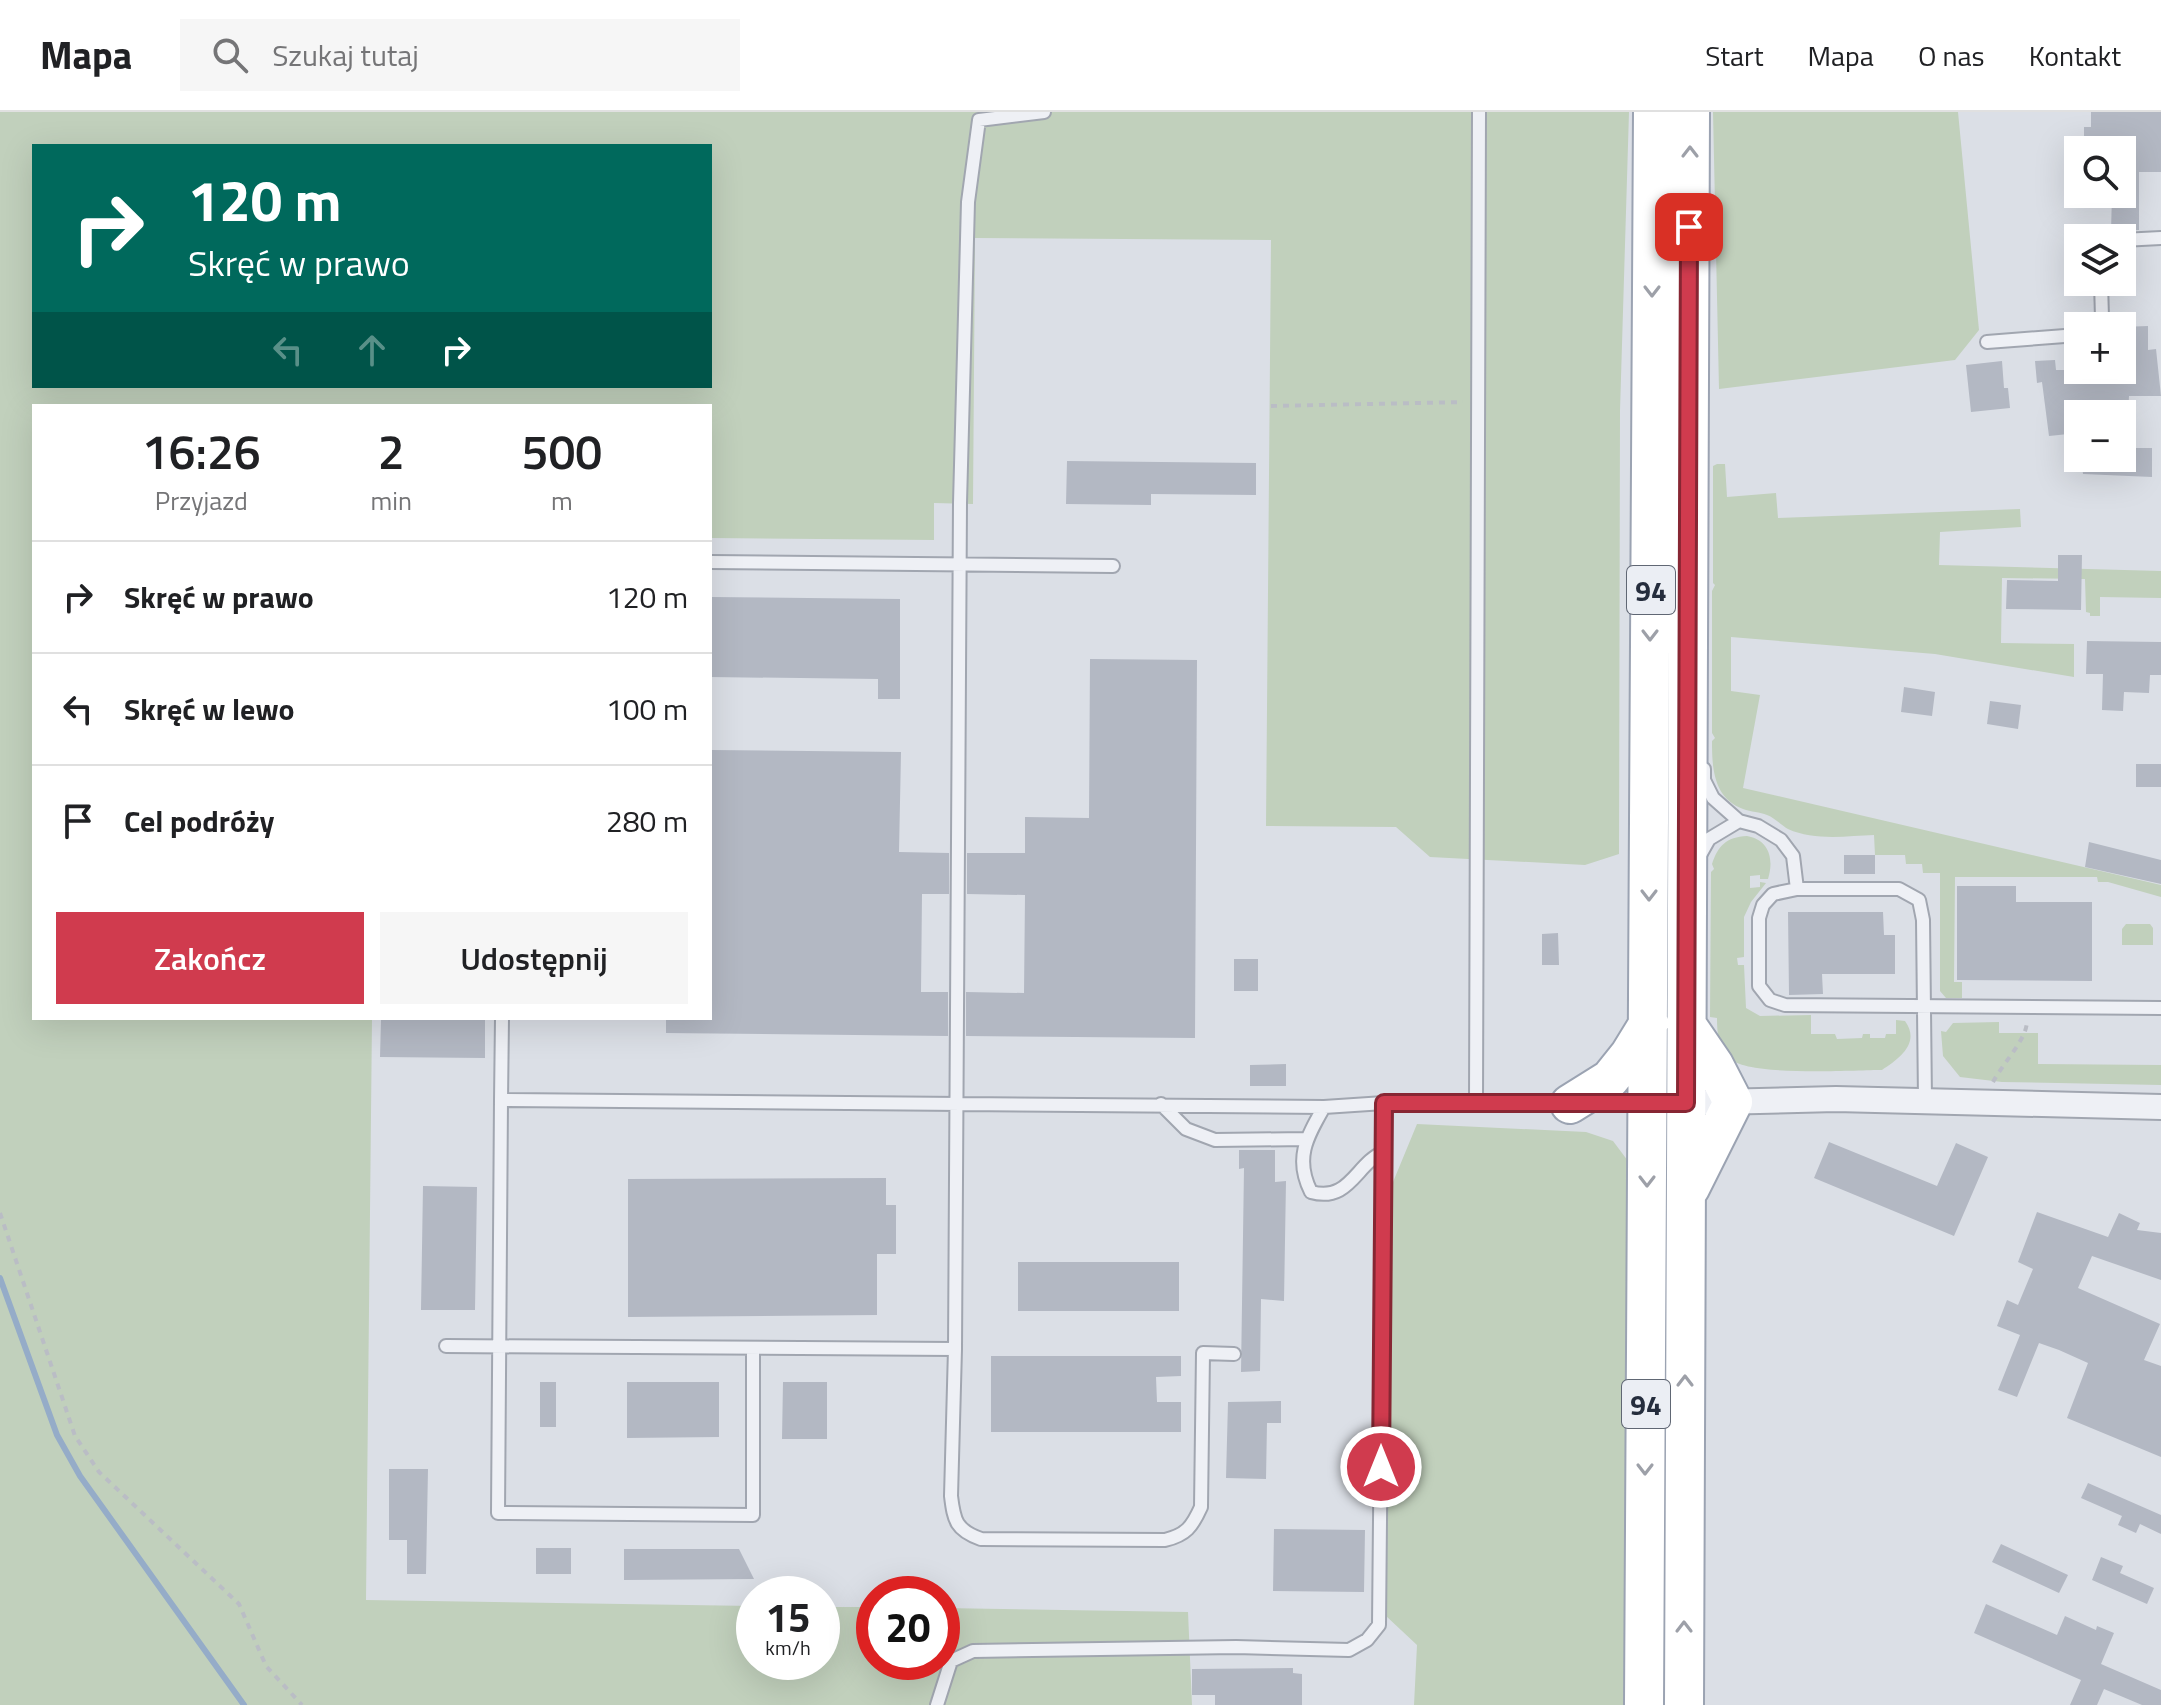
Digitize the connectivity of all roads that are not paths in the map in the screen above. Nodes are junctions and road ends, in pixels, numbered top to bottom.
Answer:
1 (1044, 112) edge
2 (1479, 112) edge
3 (1653, 112) edge
4 (1690, 112) edge
5 (2161, 238) edge
6 (2136, 239) edge
7 (2064, 336) edge
8 (1987, 342) dead end
9 (712, 562) edge
10 (961, 563) junction
11 (1113, 566) dead end
12 (1689, 680) junction
13 (1700, 733) dead end
14 (1703, 756) dead end
15 (1739, 821) junction
16 (1686, 883) junction
17 (1797, 889) junction
18 (1924, 1007) junction
19 (2161, 1008) edge
20 (502, 1020) edge
21 (1667, 1024) junction
22 (501, 1100) junction
23 (1925, 1100) junction
24 (1733, 1102) junction
25 (1384, 1103) junction
26 (1476, 1103) junction
27 (1648, 1103) junction
28 (1686, 1103) junction
29 (955, 1104) junction
30 (1161, 1104) junction
31 (1570, 1104) junction
32 (1324, 1107) junction
33 (2161, 1107) edge
34 (1306, 1139) junction
35 (1384, 1152) junction
36 (1686, 1197) junction
37 (446, 1346) dead end
38 (500, 1346) junction
39 (753, 1348) junction
40 (955, 1349) junction
41 (1234, 1354) dead end
42 (937, 1705) edge
43 (1644, 1705) edge
44 (1684, 1705) edge

1 - 10 lane
2 - 26 lane
3 -> 21 main road, 94
12 -> 4 main road, 94
5 - 6 lane
7 - 8 lane
9 - 10 lane
10 - 11 lane
10 - 29 lane
12 - 13 lane
12 - 16 main road, 94
14 - 15 lane
15 - 16 lane
15 - 17 lane
16 - 21 main road, 94
17 - 18 lane
17 - 18 lane
18 - 19 lane
18 - 23 lane
20 - 22 lane
21 - 24 main road
21 - 27 main road, 94
21 - 28 main road, 94
21 - 31 main road
22 - 29 lane
22 - 38 lane
23 - 24 street
23 - 33 street
24 - 28 street
24 - 36 main road
25 - 26 lane
25 - 32 lane
25 - 35 lane
26 - 31 lane
27 - 28 street
27 - 31 lane
27 -> 43 main road, 94
28 - 36 main road, 94
29 - 30 lane
29 - 40 lane
30 - 32 lane
30 - 34 lane
32 - 34 lane
34 - 35 lane
35 - 42 lane
44 -> 36 main road, 94
37 - 38 lane
38 - 39 lane
38 - 39 lane
39 - 40 lane
40 - 41 lane

